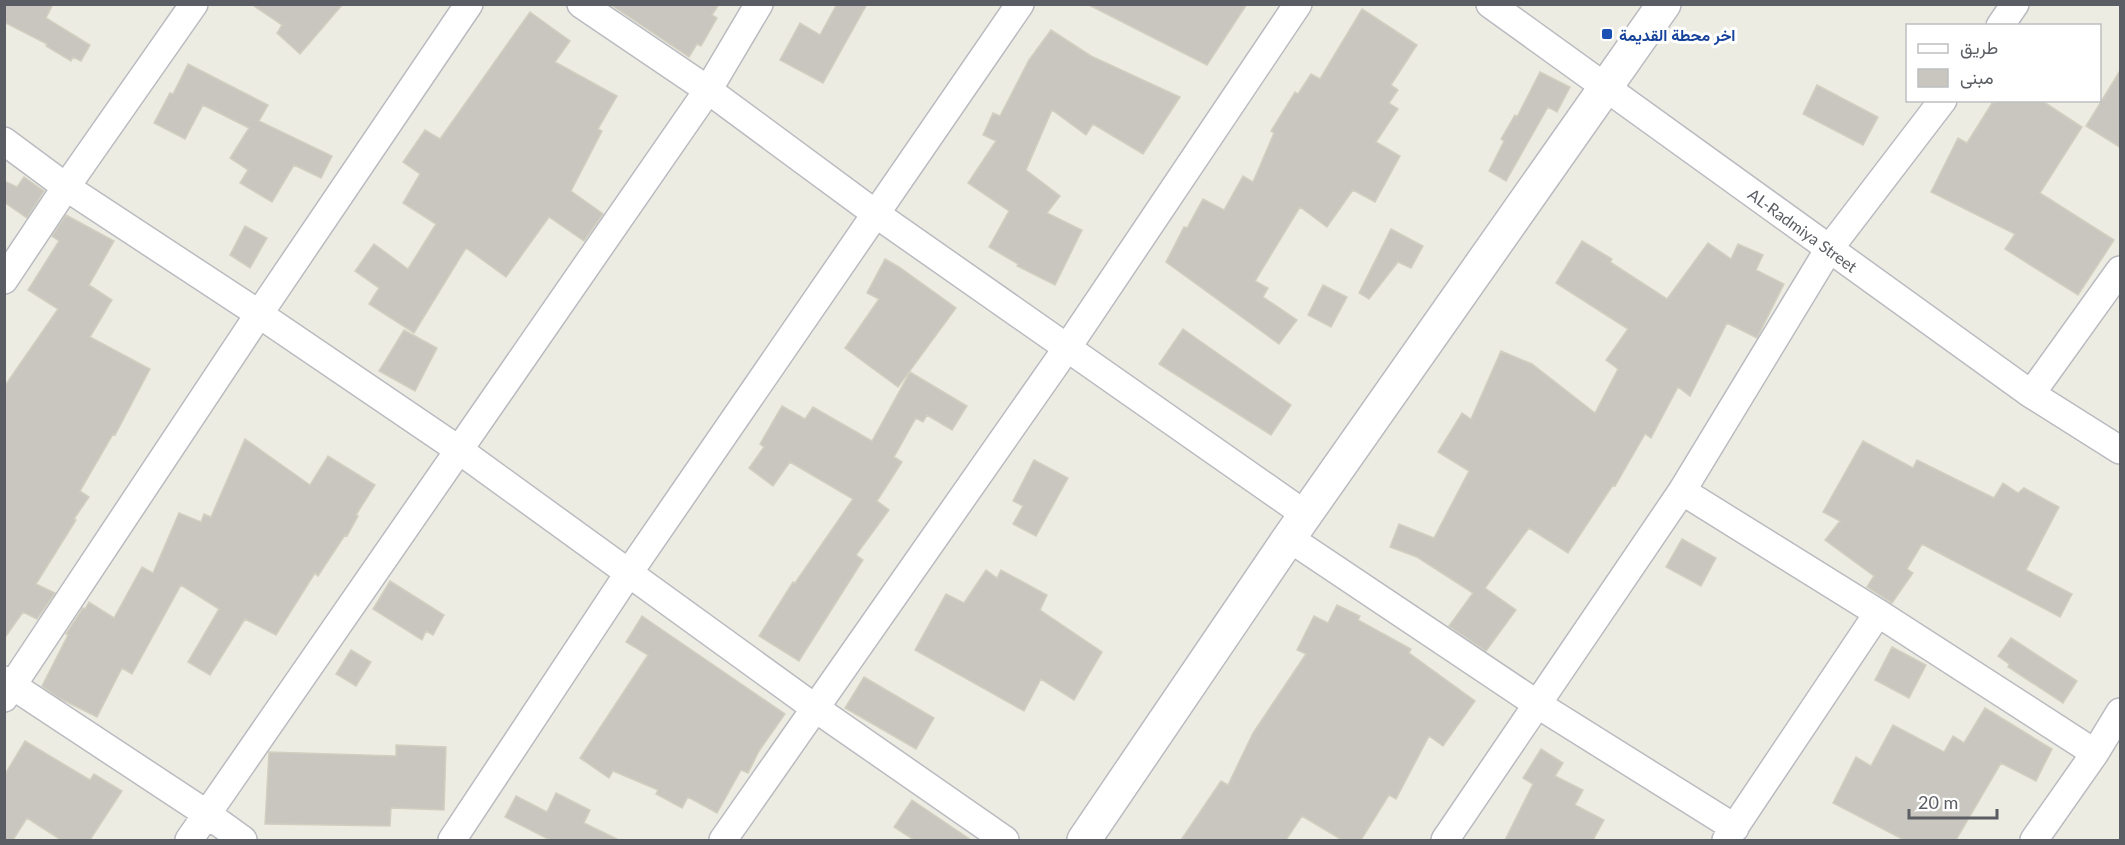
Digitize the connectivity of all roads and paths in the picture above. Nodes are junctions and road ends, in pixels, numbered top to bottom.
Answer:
1 (194, 4) edge
2 (469, 4) edge
3 (581, 4) edge
4 (759, 4) edge
5 (1020, 4) edge
6 (1298, 4) edge
7 (1490, 4) edge
8 (1664, 4) edge
9 (2015, 4) edge
10 (2001, 24) edge
11 (1607, 87) junction
12 (708, 90) junction
13 (1940, 102) edge
14 (4, 141) edge
15 (66, 187) junction
16 (876, 214) junction
17 (1830, 249) junction
18 (2121, 270) edge
19 (4, 280) edge
20 (259, 314) junction
21 (1067, 348) junction
22 (2031, 394) junction
23 (459, 450) junction
24 (2121, 450) edge
25 (1682, 491) junction
26 (1298, 526) junction
27 (627, 574) junction
28 (1878, 613) junction
29 (7, 688) edge
30 (1537, 704) junction
31 (814, 708) junction
32 (2121, 712) edge
33 (2095, 753) junction
34 (207, 814) junction
35 (1731, 834) edge
36 (189, 840) edge
37 (243, 840) edge
38 (452, 840) edge
39 (723, 840) edge
40 (1005, 840) edge
41 (1084, 840) edge
42 (1445, 840) edge
43 (2034, 840) edge

1 - 15 street
2 - 20 street
3 - 12 street
4 - 12 street
5 - 16 street
6 - 21 street
7 - 11 street, AL-Radmiya Street
8 - 11 street
9 - 10 street
11 - 17 street, AL-Radmiya Street
11 - 26 street
12 - 16 street
12 - 23 street
13 - 17 street
14 - 15 street
15 - 19 street
15 - 20 street
16 - 21 street
16 - 27 street
17 - 22 street, AL-Radmiya Street
17 - 25 street
18 - 22 street
20 - 23 street
20 - 29 street
21 - 26 street
21 - 31 street
22 - 24 street, AL-Radmiya Street
23 - 27 street
23 - 34 street
25 - 28 street
25 - 30 street
26 - 30 street
26 - 41 street
27 - 31 street
27 - 38 street
28 - 33 street
28 - 35 street
29 - 34 street
30 - 35 street
30 - 42 street
31 - 39 street
31 - 40 street
32 - 33 street
33 - 43 street
34 - 36 street
34 - 37 street

